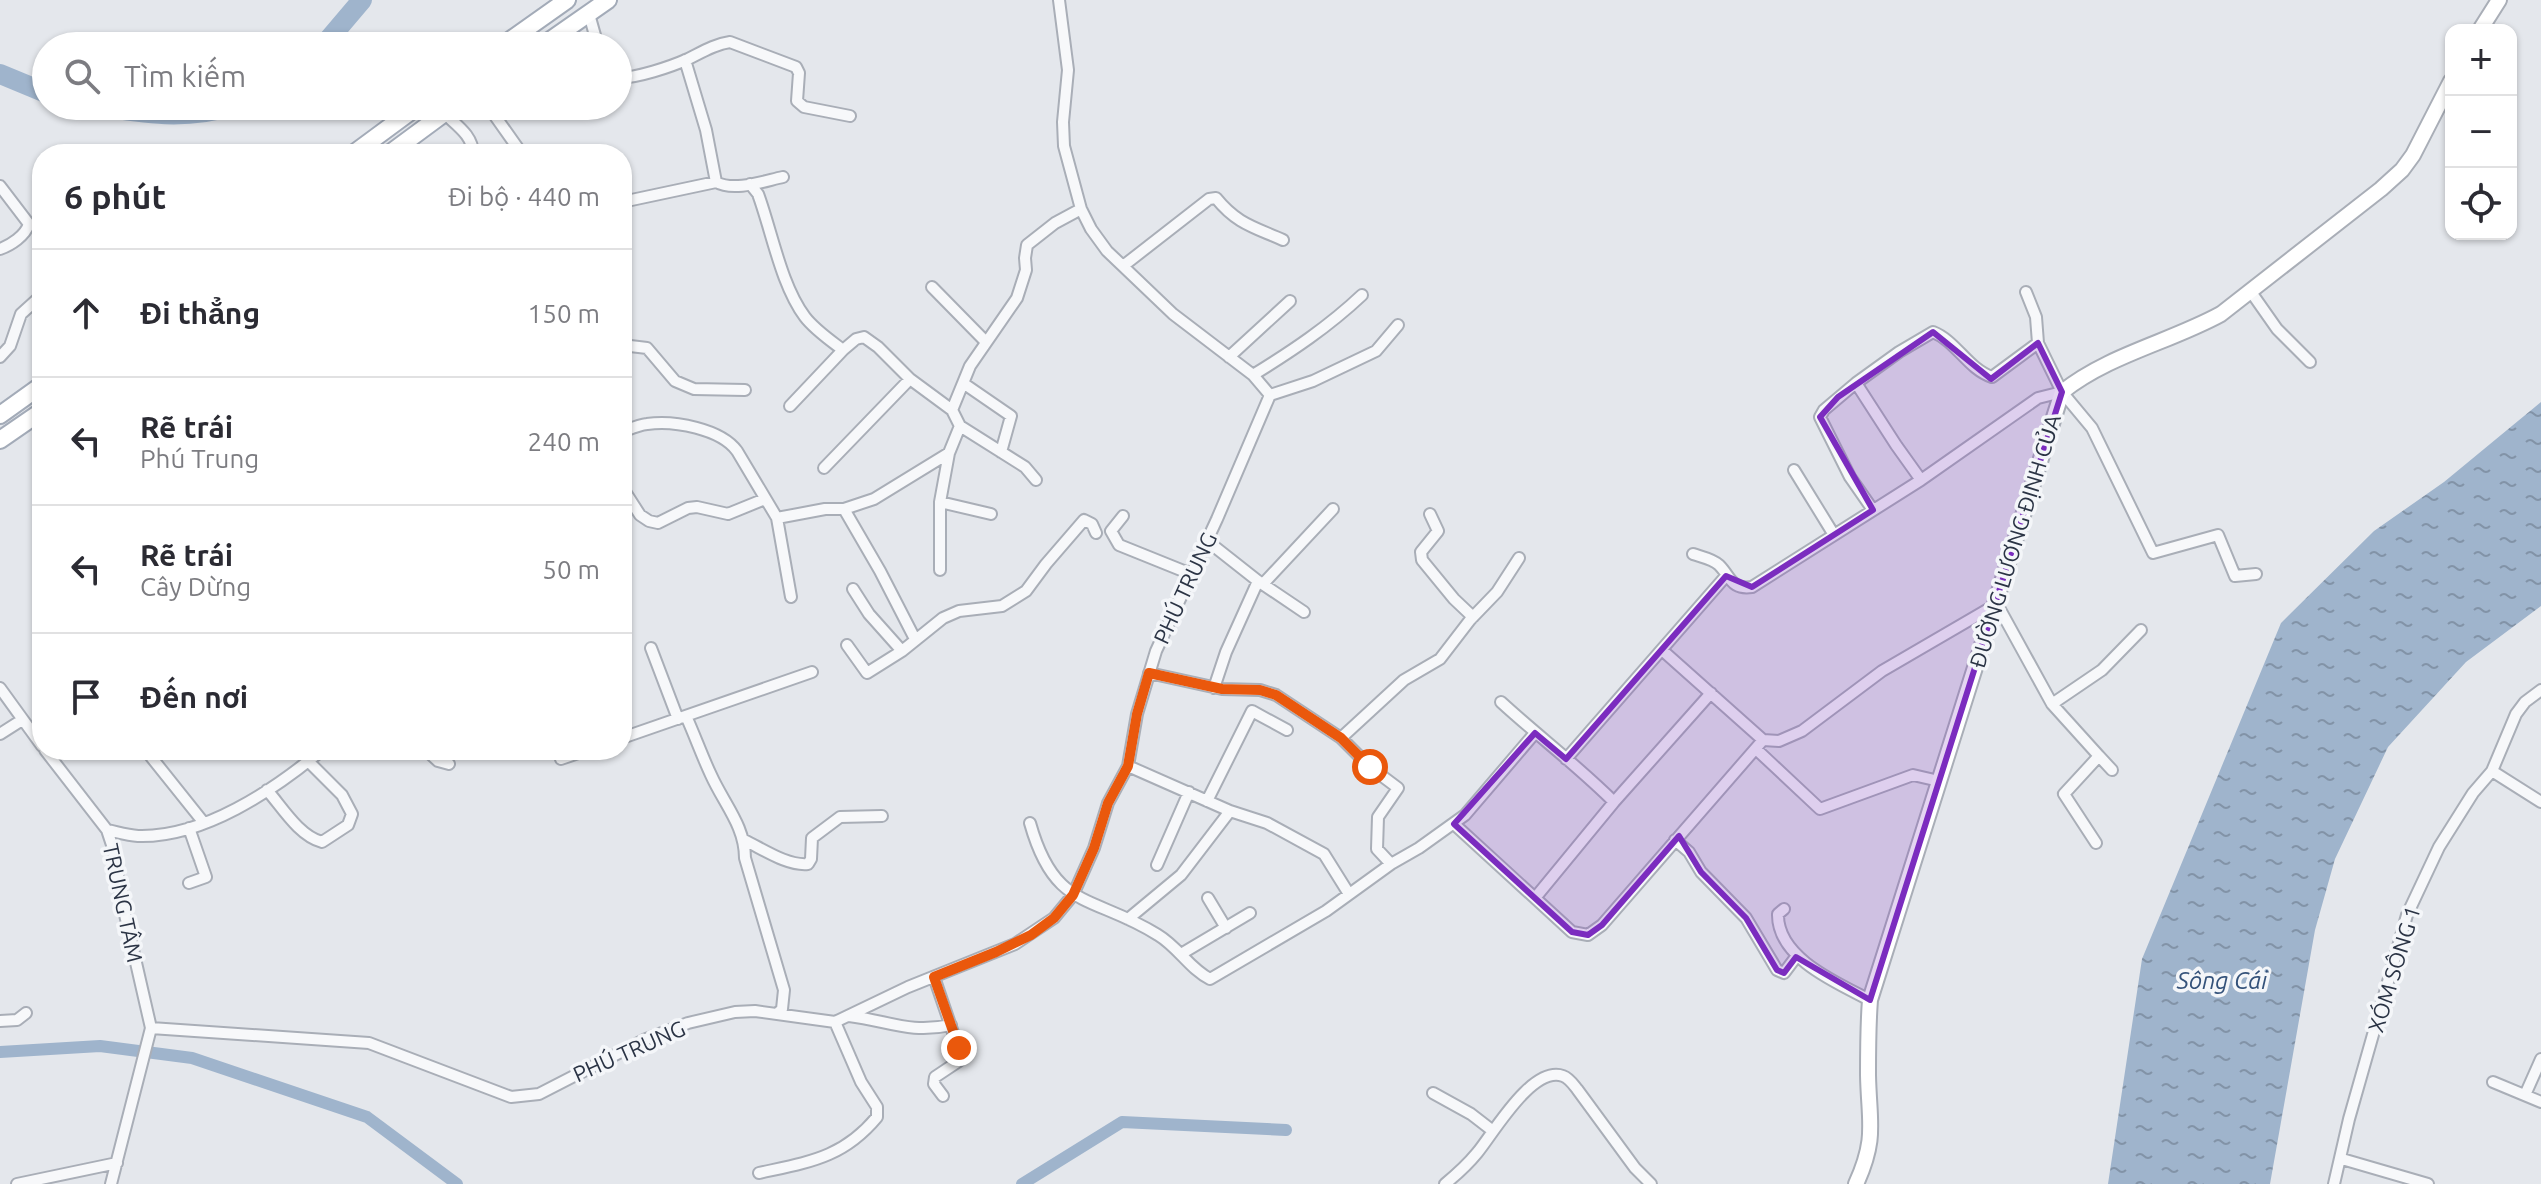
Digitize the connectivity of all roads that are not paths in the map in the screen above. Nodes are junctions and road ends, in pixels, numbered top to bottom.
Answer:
1 (567, 0) edge
2 (608, 0) edge
3 (1059, 0) edge
4 (2499, 0) edge
5 (589, 14) junction
6 (2484, 24) edge
7 (522, 32) edge
8 (563, 32) edge
9 (594, 32) edge
10 (685, 60) junction
11 (632, 75) edge
12 (2445, 93) edge
13 (850, 116) dead end
14 (399, 120) edge
15 (434, 120) edge
16 (457, 120) edge
17 (498, 120) edge
18 (367, 144) edge
19 (402, 144) edge
20 (472, 144) edge
21 (515, 144) edge
22 (783, 177) dead end
23 (716, 182) junction
24 (750, 184) junction
25 (0, 186) edge
26 (632, 200) edge
27 (1081, 209) junction
28 (1283, 240) dead end
29 (0, 249) edge
30 (1123, 266) junction
31 (932, 287) dead end
32 (2026, 292) dead end
33 (2251, 292) junction
34 (1362, 295) dead end
35 (1290, 301) dead end
36 (32, 304) edge
37 (1398, 325) dead end
38 (986, 342) junction
39 (2038, 343) junction
40 (632, 346) edge
41 (843, 350) junction
42 (0, 357) edge
43 (1229, 357) junction
44 (2310, 362) dead end
45 (1253, 375) junction
46 (910, 379) junction
47 (963, 383) junction
48 (1856, 383) junction
49 (745, 390) dead end
50 (32, 391) edge
51 (2062, 392) junction
52 (1270, 395) junction
53 (790, 406) dead end
54 (2, 410) edge
55 (952, 410) junction
56 (32, 418) edge
57 (960, 426) junction
58 (632, 429) edge
59 (0, 440) edge
60 (1001, 452) junction
61 (949, 453) junction
62 (824, 468) dead end
63 (1794, 470) dead end
64 (1036, 480) dead end
65 (1921, 480) junction
66 (765, 499) junction
67 (940, 502) junction
68 (632, 503) edge
69 (844, 509) junction
70 (1333, 509) dead end
71 (1873, 510) junction
72 (991, 514) dead end
73 (1430, 514) dead end
74 (1123, 516) dead end
75 (777, 518) junction
76 (1096, 533) dead end
77 (1834, 535) junction
78 (1206, 540) junction
79 (1693, 554) dead end
80 (1519, 558) dead end
81 (940, 570) dead end
82 (1191, 574) junction
83 (2256, 574) dead end
84 (1726, 576) junction
85 (1261, 582) junction
86 (853, 589) dead end
87 (791, 597) dead end
88 (1997, 604) junction
89 (1304, 612) dead end
90 (1473, 617) junction
91 (2141, 630) dead end
92 (915, 639) junction
93 (847, 645) dead end
94 (651, 648) dead end
95 (1662, 650) junction
96 (902, 651) junction
97 (812, 672) dead end
98 (1149, 673) junction
99 (0, 688) edge
100 (1214, 688) junction
101 (2541, 690) edge
102 (1711, 693) junction
103 (1501, 702) dead end
104 (2052, 704) junction
105 (682, 717) junction
106 (22, 720) junction
107 (1287, 730) dead end
108 (32, 733) edge
109 (1535, 733) junction
110 (0, 734) edge
111 (632, 734) edge
112 (1341, 738) junction
113 (1760, 744) junction
114 (2099, 756) junction
115 (1566, 759) junction
116 (52, 760) edge
117 (154, 760) edge
118 (437, 760) edge
119 (308, 761) joint
120 (449, 764) dead end
121 (1128, 766) junction
122 (2112, 770) dead end
123 (2492, 771) junction
124 (1939, 781) junction
125 (267, 790) junction
126 (1189, 792) junction
127 (1207, 801) junction
128 (1614, 802) junction
129 (2541, 802) edge
130 (1230, 811) junction
131 (882, 816) dead end
132 (204, 823) junction
133 (1030, 823) dead end
134 (1454, 824) junction
135 (189, 828) junction
136 (107, 830) junction
137 (744, 840) junction
138 (1675, 840) junction
139 (2096, 843) dead end
140 (1391, 864) junction
141 (1157, 865) dead end
142 (189, 883) dead end
143 (1349, 894) junction
144 (1073, 895) junction
145 (1208, 898) dead end
146 (1535, 898) junction
147 (1784, 909) dead end
148 (1250, 913) dead end
149 (1128, 919) junction
150 (1226, 928) junction
151 (1181, 954) junction
152 (1796, 957) junction
153 (934, 977) junction
154 (1870, 1000) junction
155 (26, 1013) dead end
156 (778, 1013) junction
157 (849, 1016) junction
158 (0, 1021) edge
159 (835, 1022) junction
160 (951, 1025) junction
161 (151, 1028) junction
162 (2541, 1059) edge
163 (2493, 1082) dead end
164 (1433, 1093) dead end
165 (2525, 1095) junction
166 (943, 1096) dead end
167 (2541, 1102) edge
168 (1493, 1131) junction
169 (2342, 1159) junction
170 (117, 1163) junction
171 (759, 1173) dead end
172 (2393, 1179) edge
173 (17, 1184) edge
174 (111, 1184) edge
175 (1445, 1184) edge
176 (1651, 1184) edge
177 (1856, 1184) edge
178 (2334, 1184) edge
179 (2428, 1184) edge

1 - 7 main road
2 - 5 main road
3 - 27 street
4 - 6 street
5 - 8 main road
5 - 9 street
10 - 11 street
10 - 13 street
10 - 23 street
12 - 33 street, ĐƯỜNG LƯƠNG ĐỊNH CỦA
14 - 18 main road
15 - 19 main road
16 - 20 street
17 - 21 street
22 - 24 street
23 - 24 street
23 - 26 street
24 - 41 street
25 - 29 street
27 - 30 street
27 - 38 street
28 - 30 street
30 - 43 street
31 - 38 street
32 - 39 street
33 - 44 street
33 - 51 street, ĐƯỜNG LƯƠNG ĐỊNH CỦA
34 - 45 street
35 - 43 street
36 - 42 street
37 - 52 street
38 - 47 street
39 - 48 street
39 - 51 street
40 - 49 street
41 - 46 street
41 - 53 street
43 - 45 street
45 - 52 street
46 - 55 street
46 - 62 street
47 - 55 street
47 - 60 street
48 - 65 street
48 - 71 street
50 - 54 main road
51 - 65 street
51 - 83 street
51 - 88 street, ĐƯỜNG LƯƠNG ĐỊNH CỦA
52 - 78 street, PHÚ TRUNG
55 - 57 street
56 - 59 main road
57 - 60 street
57 - 61 street
58 - 66 street
60 - 64 street
61 - 67 street
61 - 69 street
63 - 77 street
65 - 71 street
66 - 68 street
66 - 75 street
67 - 72 street
67 - 81 street
69 - 75 street
69 - 92 street
70 - 85 street
71 - 77 street
73 - 90 street
74 - 82 street
75 - 87 street
76 - 92 street
77 - 84 street
78 - 82 street, PHÚ TRUNG
78 - 85 street
79 - 84 street
80 - 90 street
82 - 98 street, PHÚ TRUNG
84 - 95 street
85 - 89 street
85 - 100 street
86 - 96 street
88 - 104 street
88 - 113 street
88 - 124 street, ĐƯỜNG LƯƠNG ĐỊNH CỦA
90 - 112 street
91 - 104 street
92 - 96 street
93 - 96 street
94 - 105 street
95 - 102 street
95 - 115 street
97 - 105 street
98 - 100 street
98 - 121 street, PHÚ TRUNG
99 - 106 street, TRUNG TÂM
100 - 112 street
101 - 123 street, XÓM SÔNG 1
102 - 113 street
102 - 128 street
103 - 109 street
104 - 114 street
105 - 111 street
105 - 137 street
106 - 108 street, TRUNG TÂM
106 - 110 street
107 - 127 street
109 - 115 street
109 - 134 street
112 - 140 street
113 - 124 street
113 - 138 street
114 - 122 street
114 - 139 street
115 - 128 street
116 - 136 street, TRUNG TÂM
117 - 132 street
118 - 120 street
119 - 125 street
119 - 125 street
121 - 126 street
121 - 144 street, PHÚ TRUNG
123 - 129 street
123 - 169 street, XÓM SÔNG 1
124 - 154 street, ĐƯỜNG LƯƠNG ĐỊNH CỦA
125 - 132 street
126 - 127 street
126 - 141 street
127 - 130 street
128 - 146 street
130 - 143 street
130 - 149 street
131 - 137 street
132 - 135 street
133 - 144 street
134 - 140 street
134 - 146 street
135 - 136 street
135 - 142 street
136 - 161 street, TRUNG TÂM
137 - 156 street
138 - 146 street
138 - 152 street
140 - 143 street
143 - 151 street
144 - 149 street
144 - 153 street, PHÚ TRUNG
145 - 150 street
147 - 152 street
148 - 150 street
149 - 151 street
150 - 151 street
152 - 154 street
153 - 157 street, PHÚ TRUNG
153 - 160 street
154 - 177 street, ĐƯỜNG LƯƠNG ĐỊNH CỦA
155 - 158 street
156 - 159 street, PHÚ TRUNG
156 - 161 street, PHÚ TRUNG
157 - 159 street, PHÚ TRUNG
157 - 160 street
159 - 171 street
160 - 166 street
161 - 170 street
162 - 165 street
163 - 165 street
164 - 168 street
165 - 167 street
168 - 175 street
168 - 176 street
169 - 172 street
169 - 178 street, XÓM SÔNG 1
170 - 173 street
170 - 174 street
172 - 179 street

